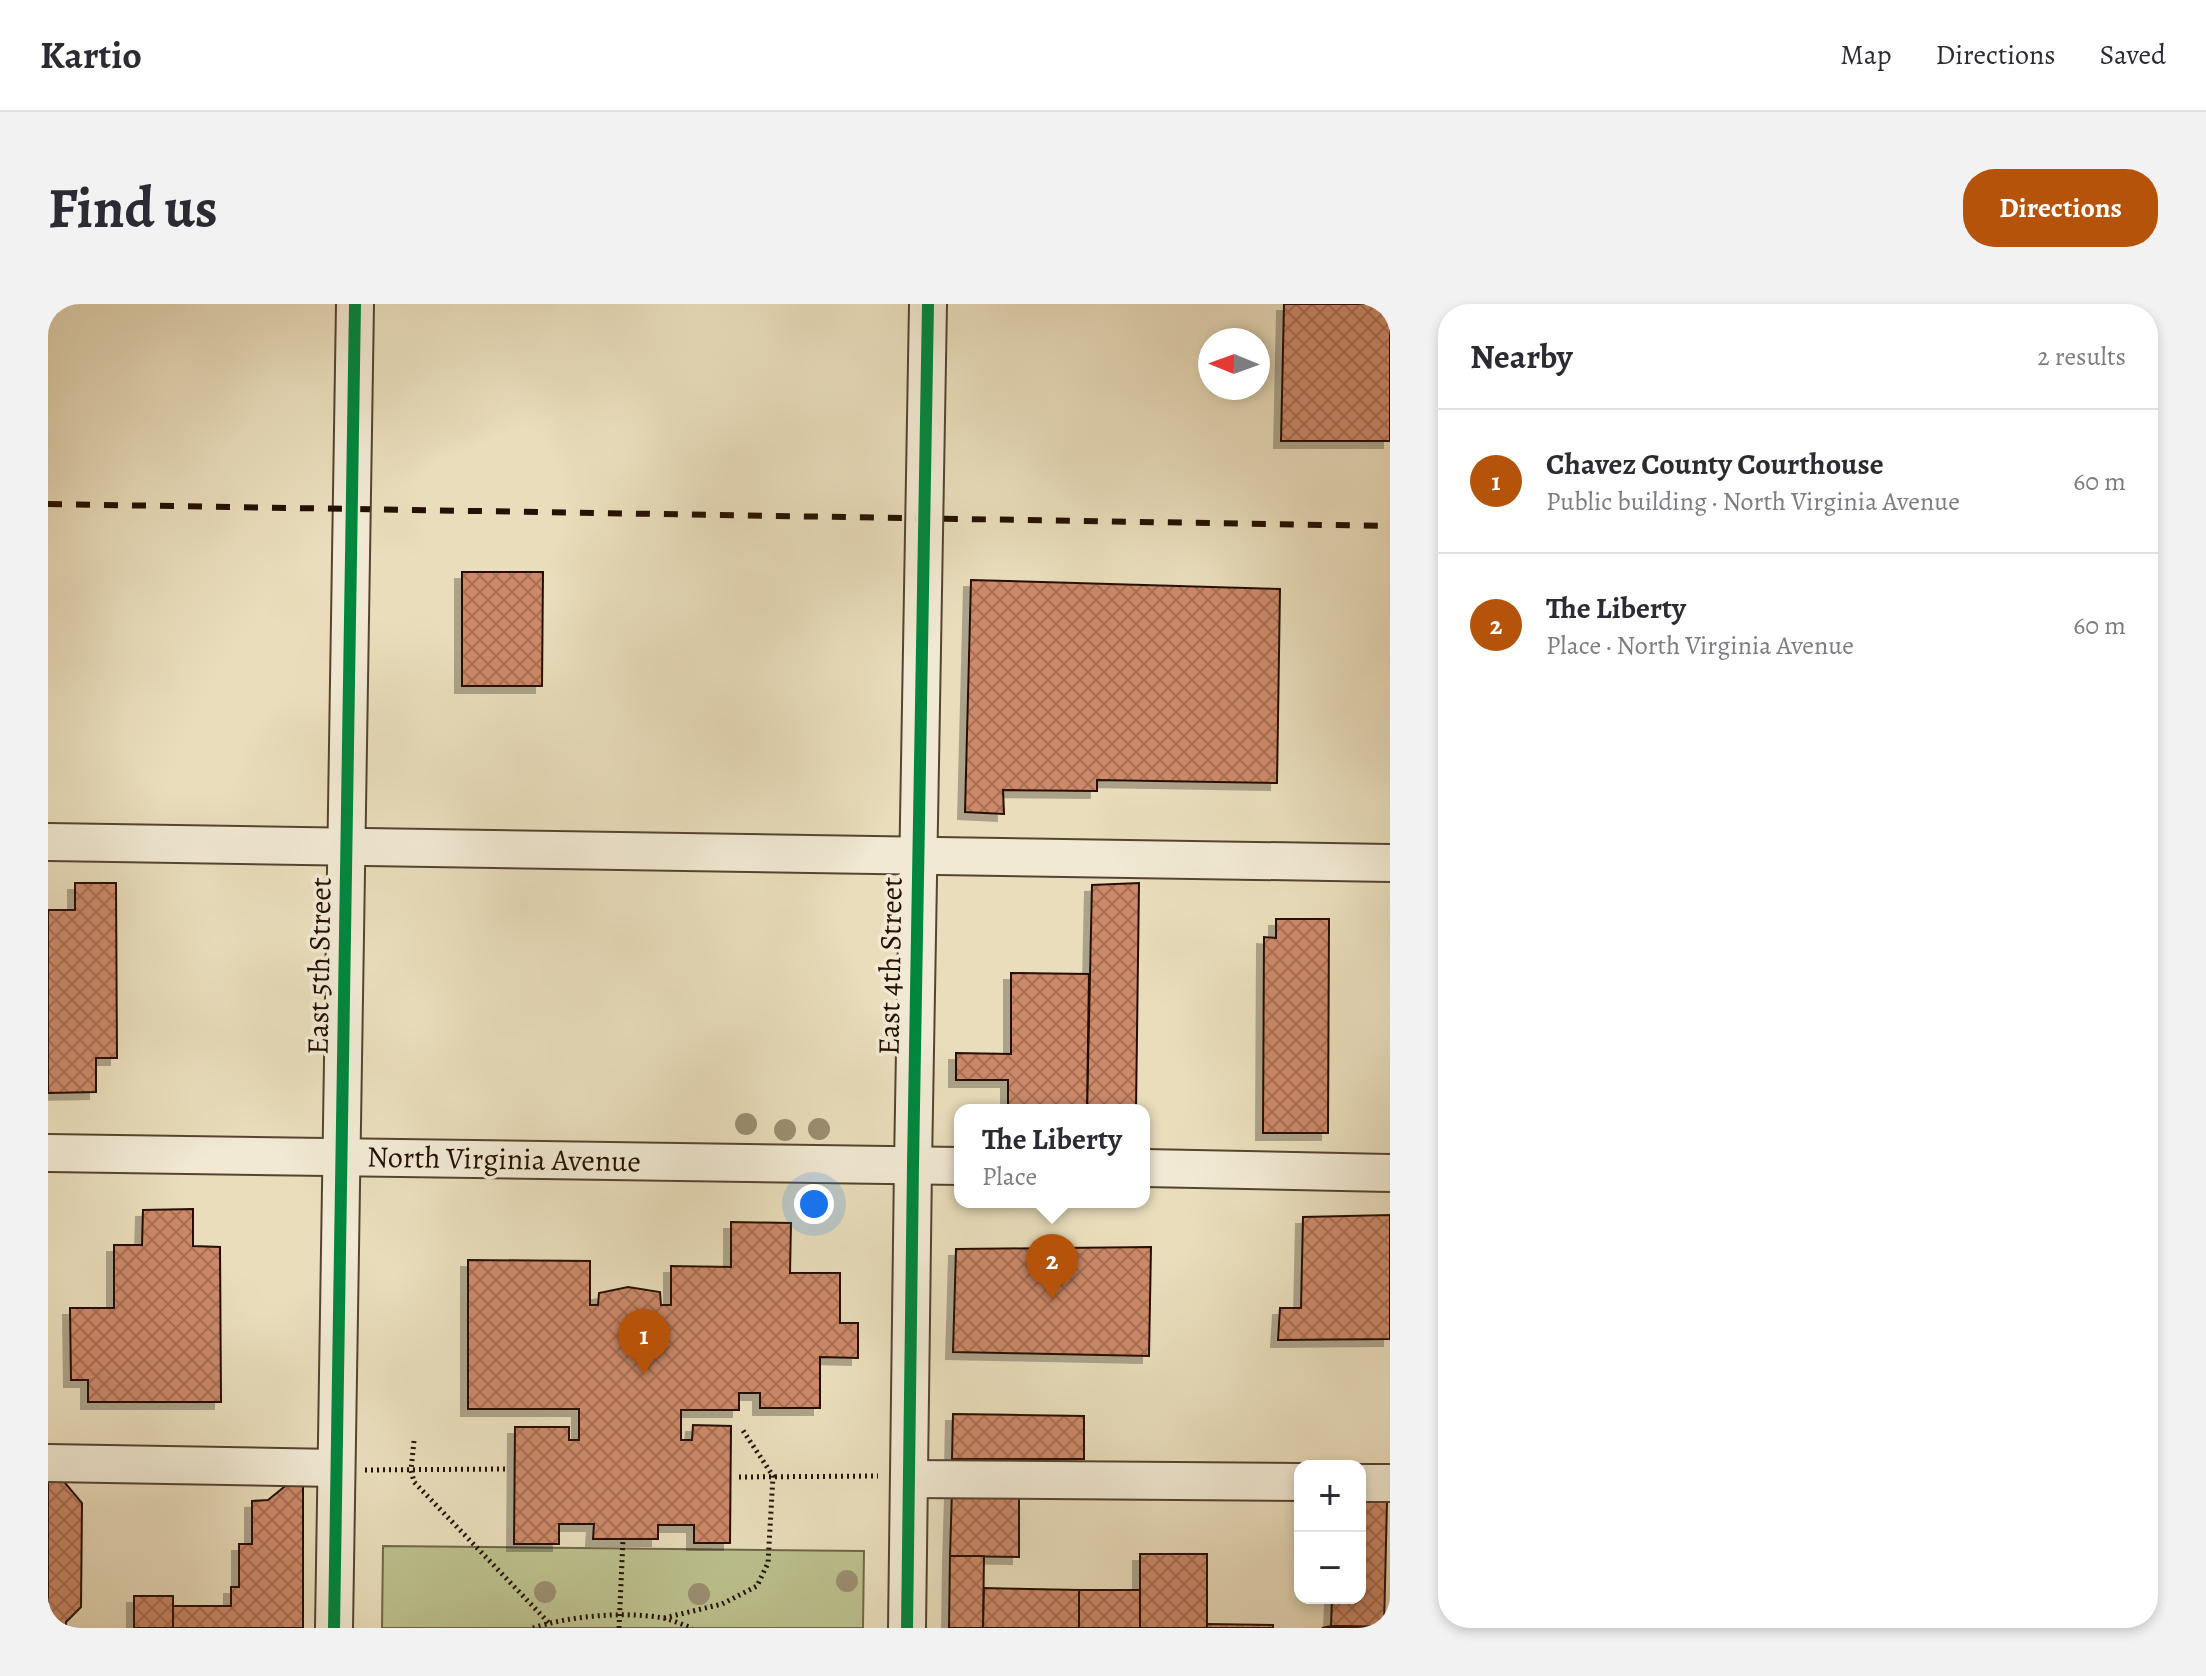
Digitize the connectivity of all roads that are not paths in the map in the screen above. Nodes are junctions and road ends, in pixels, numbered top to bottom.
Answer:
1 (355, 304) edge
2 (928, 304) edge
3 (48, 842) edge
4 (347, 848) junction
5 (918, 856) junction
6 (1390, 863) edge
7 (48, 1153) edge
8 (341, 1157) junction
9 (913, 1165) junction
10 (954, 1166) edge
11 (1150, 1168) edge
12 (1390, 1173) edge
13 (48, 1463) edge
14 (350, 1469) junction
15 (894, 1477) junction
16 (1294, 1482) edge
17 (1366, 1483) edge
18 (1390, 1483) edge
19 (334, 1628) edge
20 (907, 1628) edge

1 - 4 street, East 5th Street
2 - 5 street, East 4th Street
3 - 4 street
4 - 5 street
4 - 8 street, East 5th Street
5 - 6 street
5 - 9 street, East 4th Street
7 - 8 street, North Virginia Avenue
8 - 9 street, North Virginia Avenue
8 - 14 street, East 5th Street
9 - 10 street, North Virginia Avenue
9 - 15 street, East 4th Street
11 - 12 street
13 - 14 street
14 - 19 street, East 5th Street
15 - 16 street
15 - 20 street, East 4th Street
17 - 18 street

